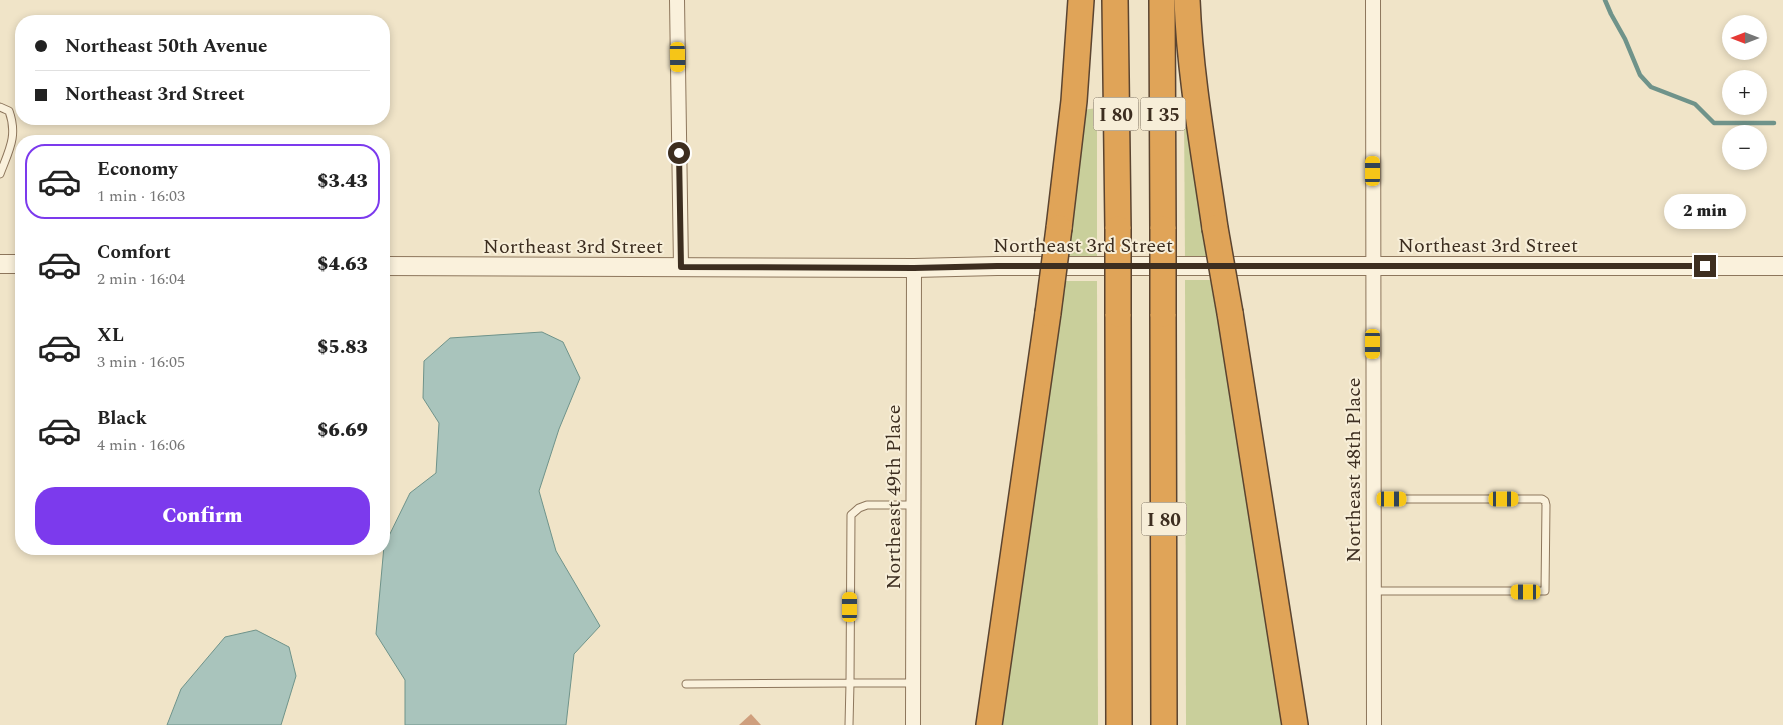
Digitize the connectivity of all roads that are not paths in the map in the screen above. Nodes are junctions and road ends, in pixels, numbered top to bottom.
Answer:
1 (676, 0) edge
2 (1081, 0) edge
3 (1115, 0) edge
4 (1162, 0) edge
5 (1187, 0) edge
6 (1373, 0) edge
7 (0, 106) edge
8 (0, 174) edge
9 (1163, 229) joint
10 (0, 264) edge
11 (15, 264) edge
12 (390, 266) edge
13 (1373, 266) junction
14 (1783, 266) edge
15 (681, 267) junction
16 (914, 268) junction
17 (1373, 499) junction
18 (913, 505) junction
19 (1373, 592) junction
20 (850, 683) junction
21 (913, 683) junction
22 (686, 684) dead end
23 (849, 725) edge
24 (913, 725) edge
25 (989, 725) edge
26 (1119, 725) edge
27 (1164, 725) edge
28 (1295, 725) edge
29 (1374, 725) edge

1 - 15 street
2 - 25 highway, bridge
3 - 26 highway, I 80, bridge
4 - 9 highway, I 35
5 - 28 highway, bridge
6 - 13 street, Northeast 48th Place
7 - 8 lane
9 - 27 highway, I 80, bridge
10 - 11 street
12 - 15 street, Northeast 3rd Street
13 - 14 street, Northeast 3rd Street
13 - 16 street, Northeast 3rd Street
13 - 17 street, Northeast 48th Place
15 - 16 street, Northeast 3rd Street
16 - 18 street, Northeast 49th Place
17 - 19 street, Northeast 48th Place
17 - 19 lane
18 - 20 lane
18 - 21 street, Northeast 49th Place
19 - 29 street, Northeast 48th Place
20 - 21 lane
20 - 22 lane
20 - 23 lane
21 - 24 street, Northeast 49th Place

